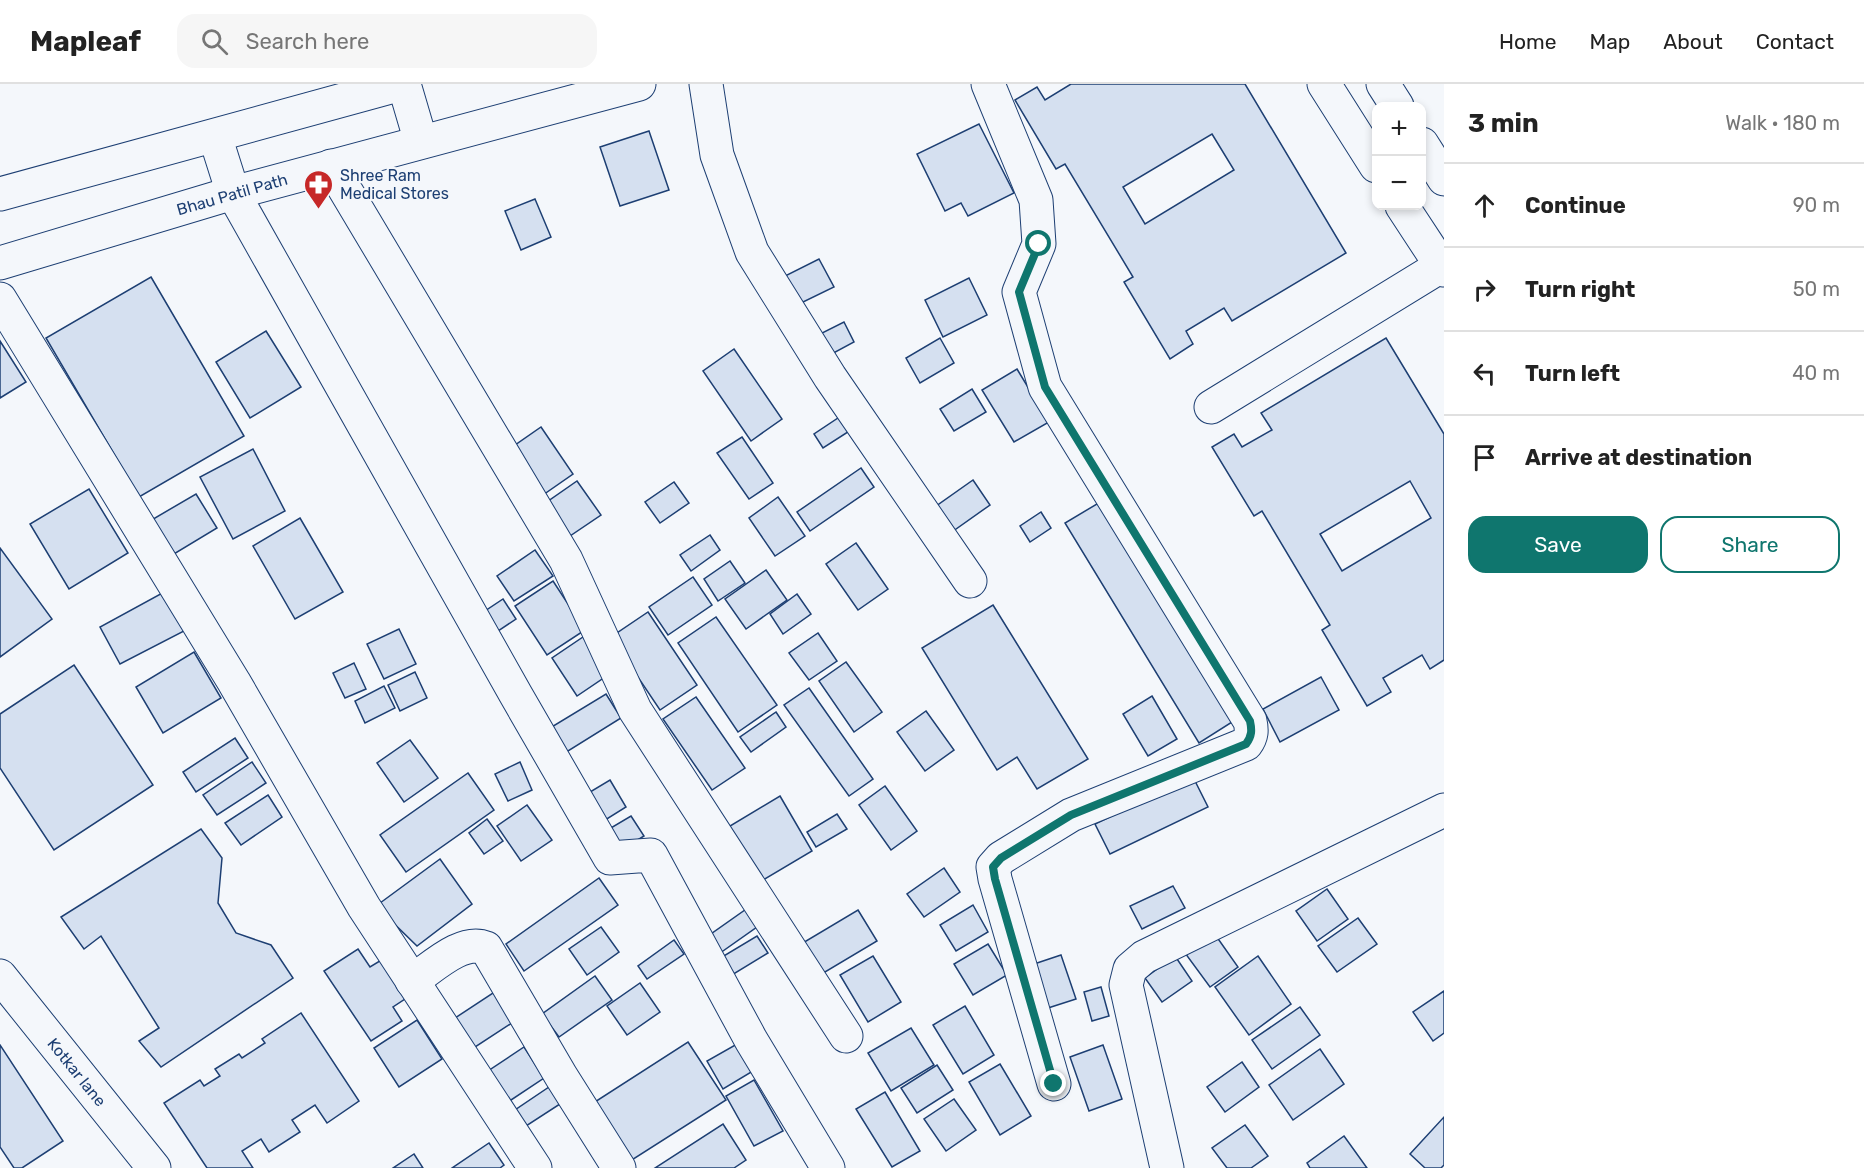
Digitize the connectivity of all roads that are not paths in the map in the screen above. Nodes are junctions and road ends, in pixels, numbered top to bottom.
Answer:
1 (402, 84) edge
2 (639, 84) edge
3 (706, 84) edge
4 (988, 84) edge
5 (1324, 84) edge
6 (1383, 84) edge
7 (1394, 102) edge
8 (215, 136) junction
9 (421, 142) junction
10 (1426, 150) edge
11 (1372, 158) edge
12 (331, 166) junction
13 (1444, 179) edge
14 (233, 192) junction
15 (0, 194) edge
16 (1405, 210) edge
17 (0, 263) edge
18 (1443, 268) edge
19 (0, 299) edge
20 (1211, 407) dead end
21 (970, 581) dead end
22 (1444, 810) edge
23 (0, 976) edge
24 (412, 981) junction
25 (846, 1036) dead end
26 (1054, 1084) dead end
27 (154, 1168) edge
28 (535, 1168) edge
29 (619, 1168) edge
30 (828, 1168) edge
31 (1167, 1168) edge

1 - 8 street
1 - 9 street
2 - 9 street, Bhau Patil Path
3 - 21 street
4 - 26 street
5 - 11 street
6 - 7 street
8 - 14 street
8 - 15 street
9 - 12 street, Bhau Patil Path
10 - 13 street
12 - 14 street, Bhau Patil Path
12 - 25 street
14 - 17 street, Bhau Patil Path
14 - 30 street
16 - 18 street
18 - 20 street
19 - 24 street
22 - 31 street
23 - 27 street, Kotkar lane
24 - 28 street
24 - 29 street

